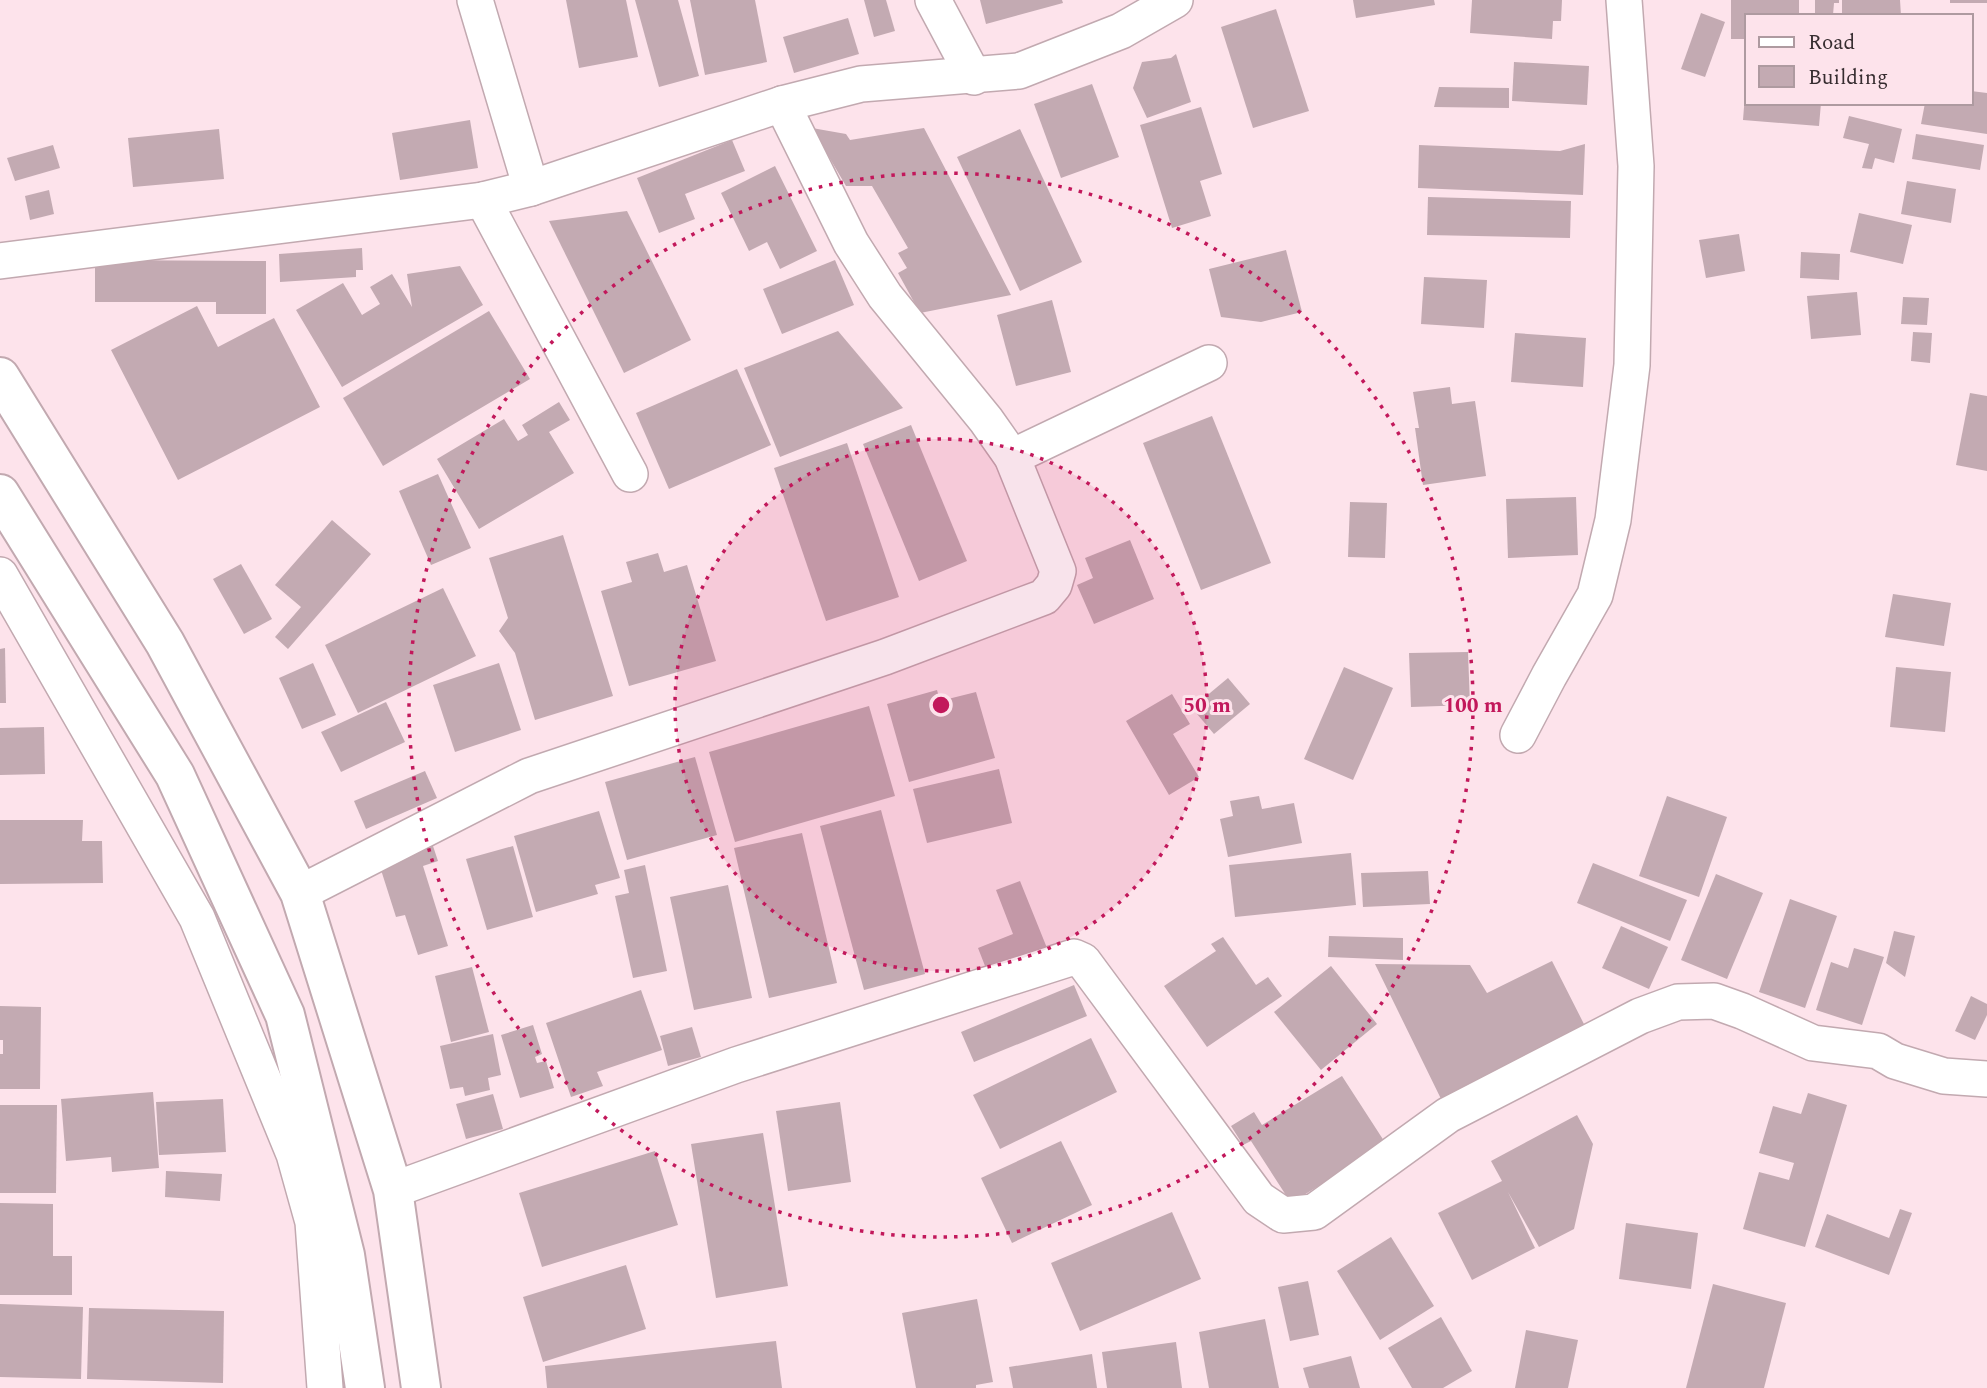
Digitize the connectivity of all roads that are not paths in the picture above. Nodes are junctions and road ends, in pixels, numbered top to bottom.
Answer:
1 (475, 0) edge
2 (933, 0) edge
3 (1175, 0) edge
4 (1624, 0) edge
5 (974, 76) junction
6 (782, 104) junction
7 (531, 188) junction
8 (483, 200) junction
9 (0, 261) edge
10 (1209, 363) dead end
11 (0, 377) edge
12 (1012, 457) junction
13 (630, 474) dead end
14 (0, 494) edge
15 (0, 575) edge
16 (1518, 735) dead end
17 (300, 893) junction
18 (1987, 1079) edge
19 (393, 1190) junction
20 (325, 1388) edge
21 (365, 1388) edge
22 (421, 1388) edge

1 - 7 street
2 - 5 street
3 - 5 street
4 - 16 street
5 - 6 street
6 - 7 street
6 - 12 street
7 - 8 street
8 - 9 street
8 - 13 street
10 - 12 street
11 - 17 street
12 - 17 street
14 - 21 street
15 - 20 street
17 - 19 street
18 - 19 street
19 - 22 street

